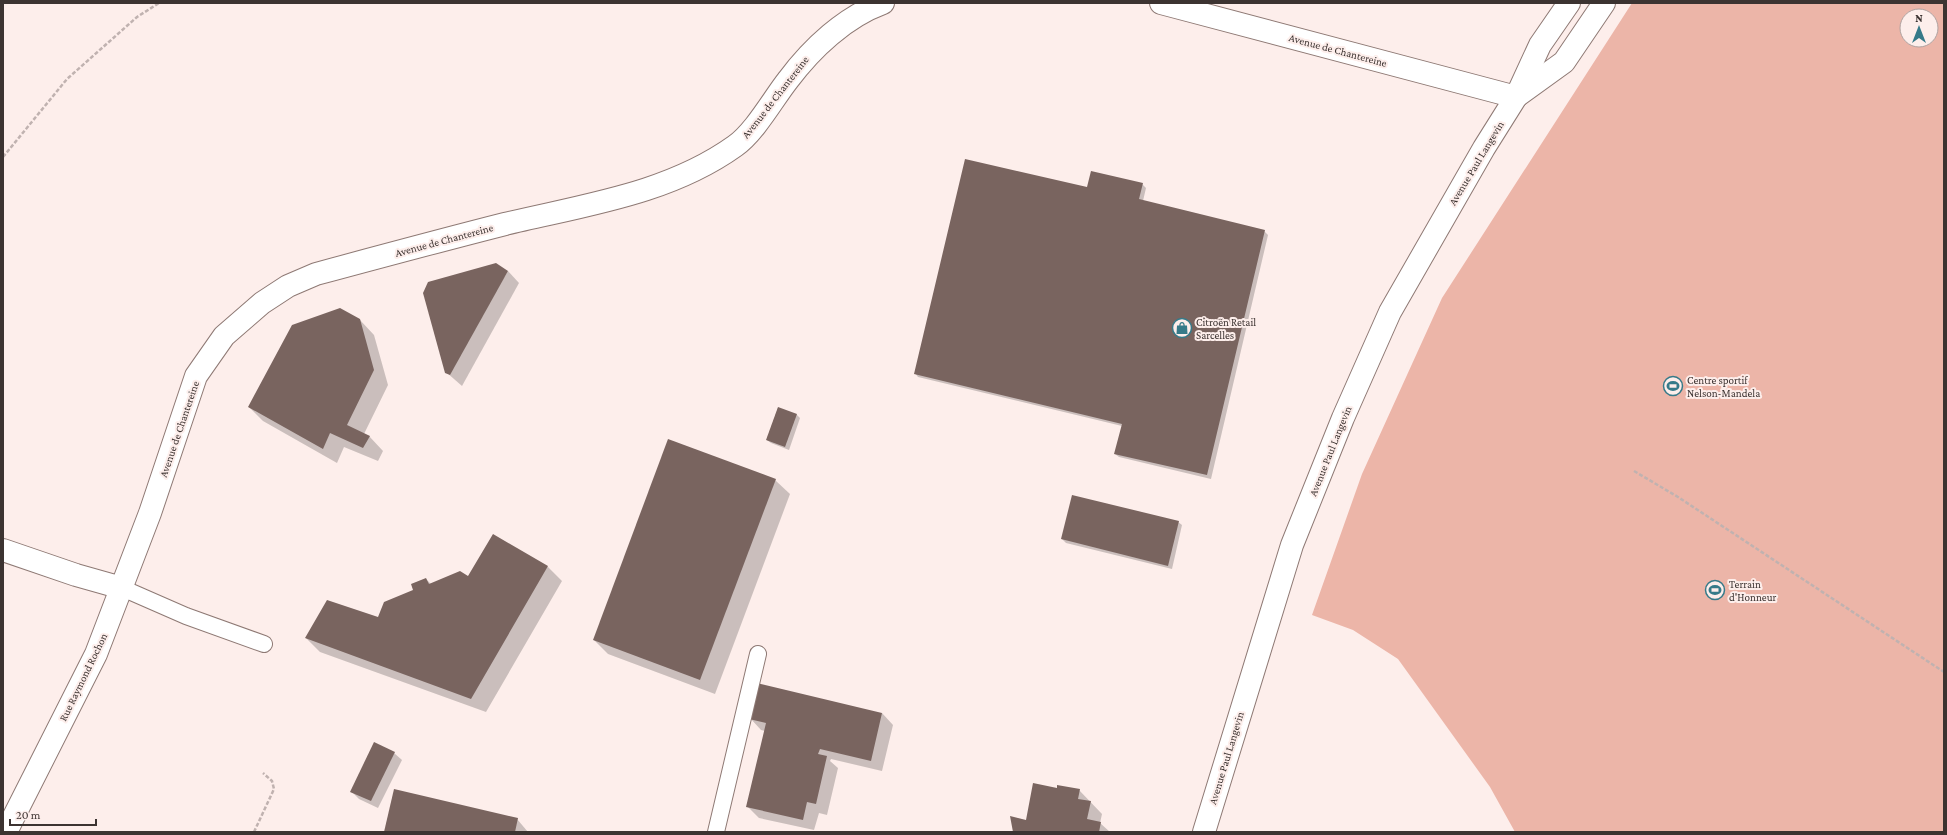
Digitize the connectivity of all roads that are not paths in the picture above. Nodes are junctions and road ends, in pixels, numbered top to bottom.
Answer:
1 (883, 3) edge
2 (1161, 3) edge
3 (1569, 3) edge
4 (1604, 3) edge
5 (1516, 97) junction
6 (3, 550) edge
7 (122, 588) junction
8 (264, 644) dead end
9 (758, 654) dead end
10 (6, 832) edge
11 (716, 832) edge
12 (1204, 832) edge

1 - 7 street, Avenue de Chantereine
2 - 5 street, Avenue de Chantereine
3 - 5 street, Avenue Paul Langevin
4 - 5 street, Avenue Paul Langevin
5 - 12 street, Avenue Paul Langevin
6 - 7 street
7 - 8 lane
7 - 10 street, Rue Raymond Rochon
9 - 11 lane

